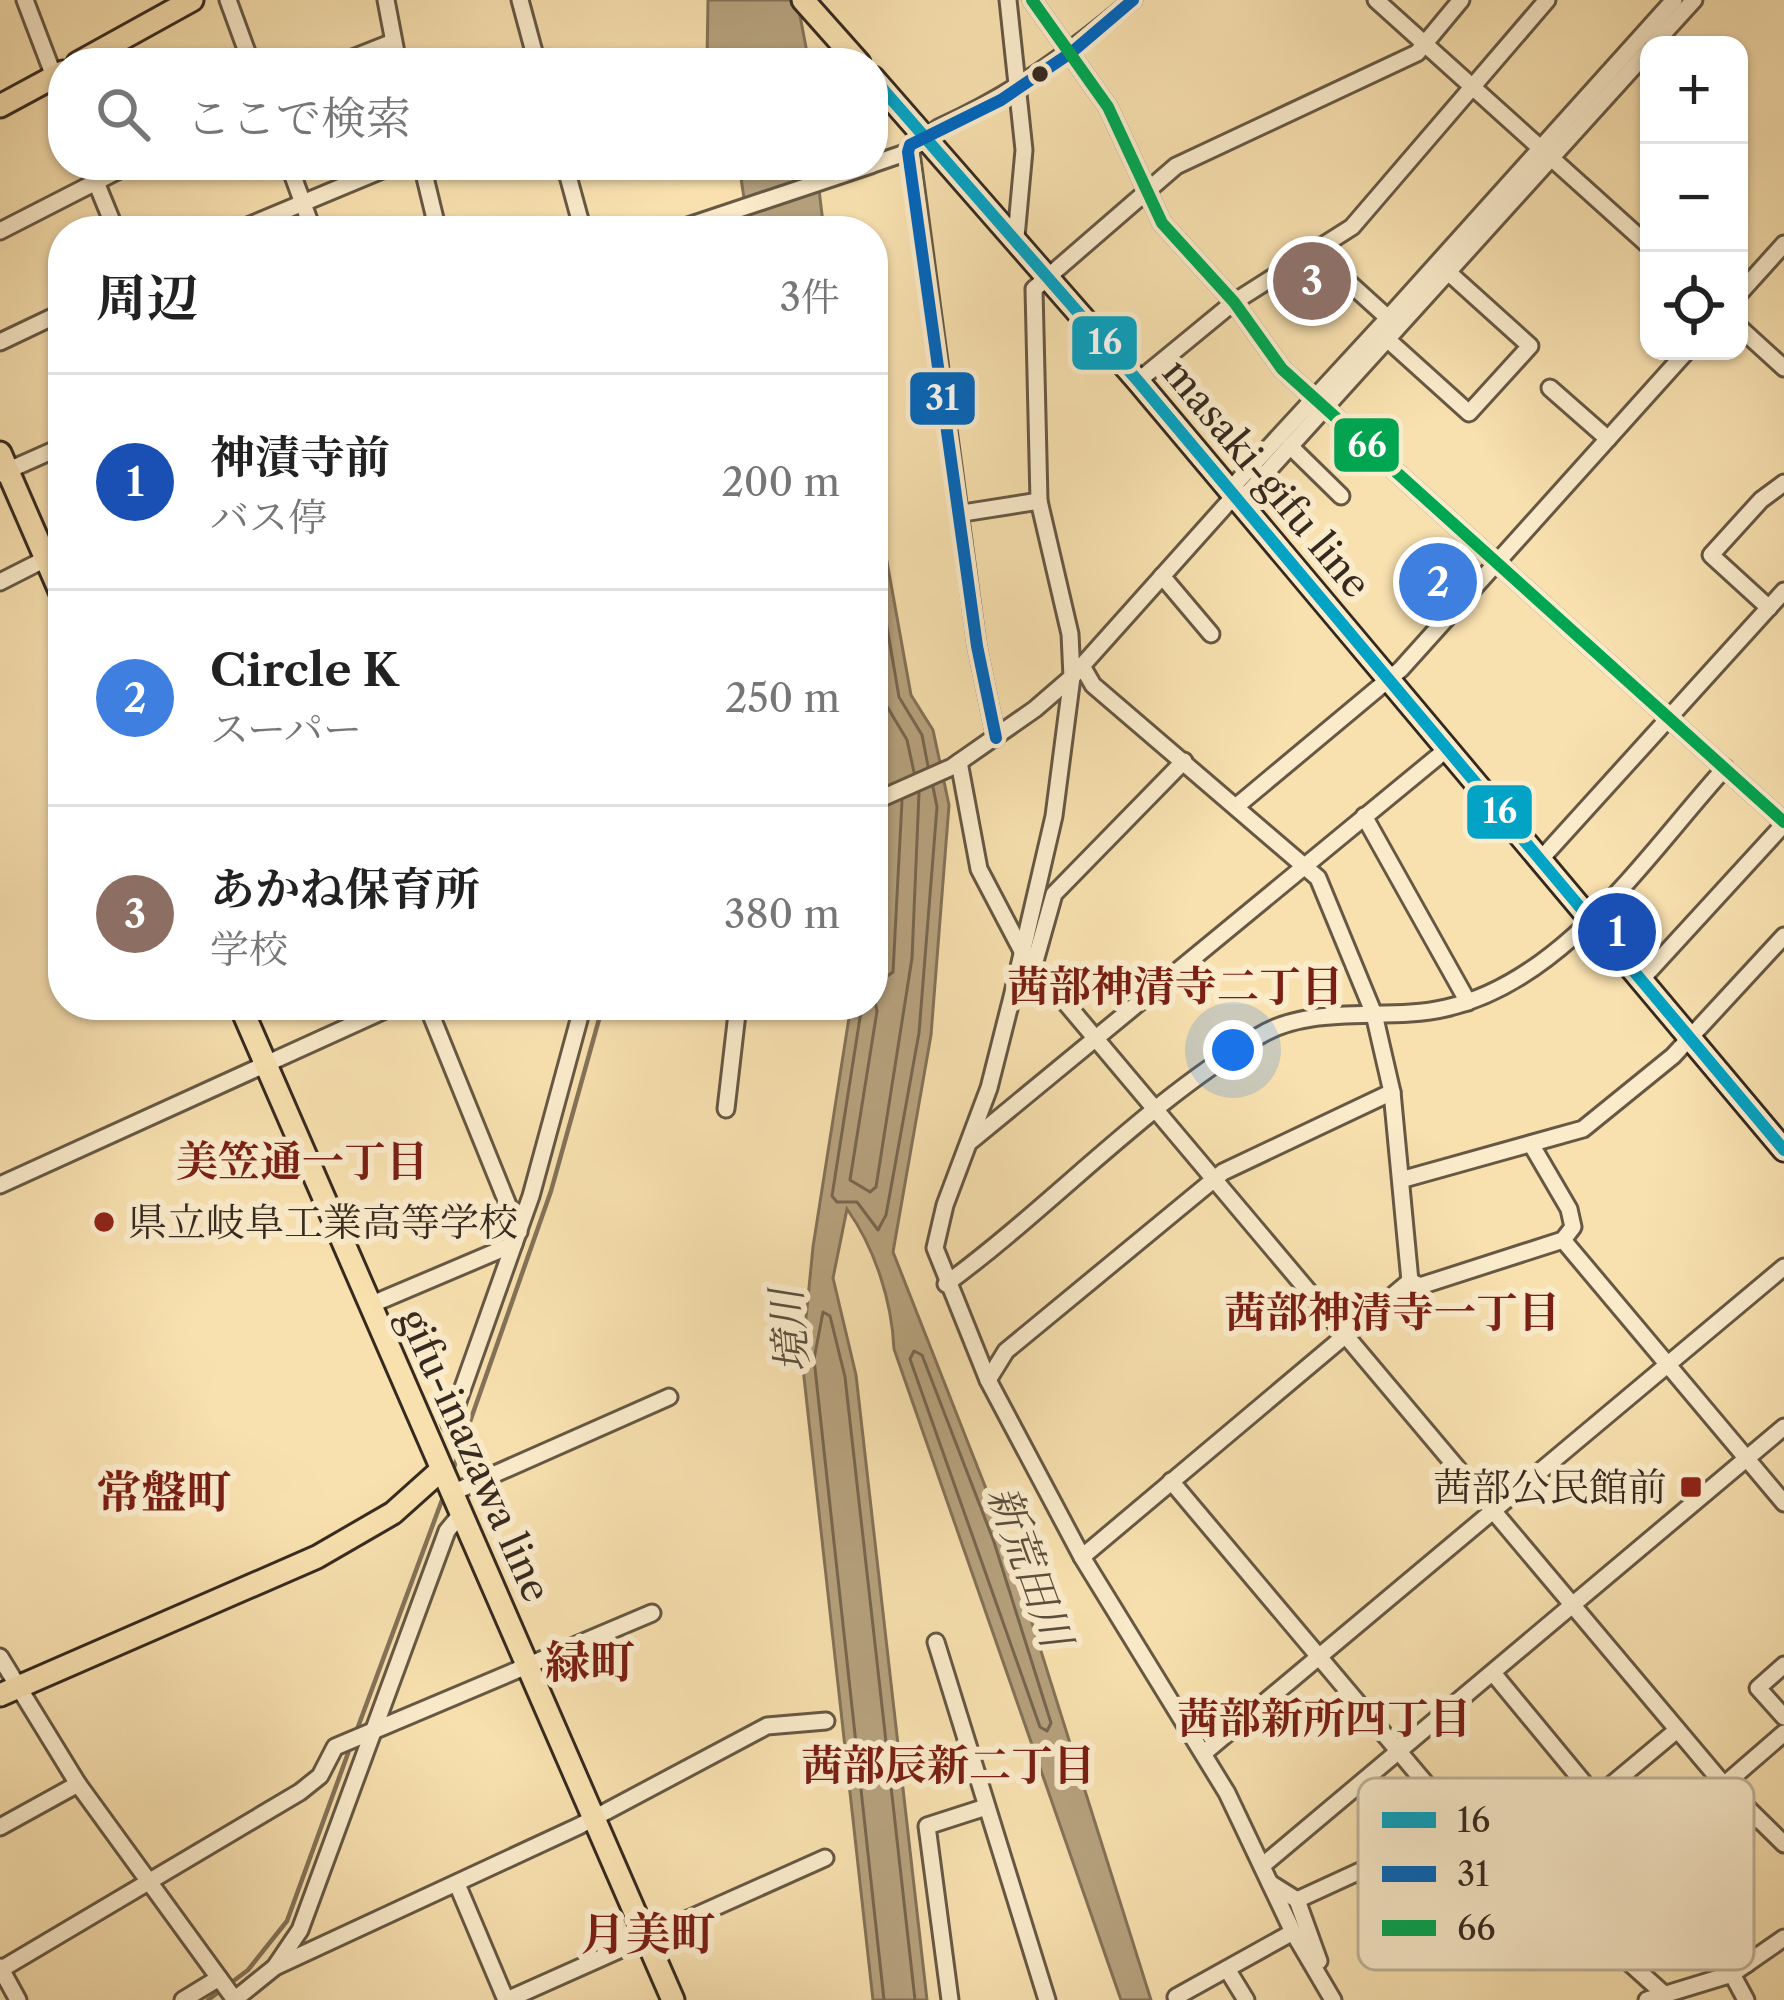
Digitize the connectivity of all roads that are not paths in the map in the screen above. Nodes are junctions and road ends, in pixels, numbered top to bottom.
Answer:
1 (25, 0) edge
2 (192, 0) edge
3 (228, 0) edge
4 (386, 0) edge
5 (520, 0) edge
6 (802, 0) edge
7 (1008, 0) edge
8 (1032, 0) edge
9 (1133, 0) edge
10 (1376, 0) edge
11 (1461, 0) edge
12 (1547, 0) edge
13 (1674, 0) edge
14 (1694, 0) edge
15 (1661, 36) edge
16 (393, 42) junction
17 (1424, 44) junction
18 (105, 48) edge
19 (246, 48) edge
20 (378, 48) edge
21 (394, 48) edge
22 (533, 48) edge
23 (846, 48) edge
24 (48, 52) edge
25 (1072, 52) junction
26 (1640, 58) edge
27 (48, 80) edge
28 (1471, 85) junction
29 (1019, 88) junction
30 (888, 95) edge
31 (0, 106) edge
32 (938, 128) dead end
33 (1546, 153) junction
34 (888, 158) edge
35 (100, 180) edge
36 (295, 180) edge
37 (355, 180) edge
38 (426, 180) edge
39 (569, 180) edge
40 (825, 180) edge
41 (96, 182) junction
42 (1148, 191) junction
43 (302, 200) junction
44 (110, 216) edge
45 (268, 216) edge
46 (308, 216) edge
47 (434, 216) edge
48 (580, 216) edge
49 (718, 216) edge
50 (0, 231) edge
51 (1016, 237) junction
52 (1640, 238) edge
53 (1784, 244) edge
54 (1314, 251) junction
55 (1448, 272) junction
56 (1047, 277) junction
57 (1748, 284) edge
58 (1234, 302) junction
59 (1388, 318) junction
60 (48, 319) edge
61 (1748, 335) edge
62 (1387, 339) junction
63 (0, 342) edge
64 (1680, 360) edge
65 (1784, 368) edge
66 (1138, 381) junction
67 (1550, 388) dead end
68 (1319, 403) junction
69 (1608, 439) junction
70 (1290, 446) junction
71 (48, 451) edge
72 (2, 466) edge
73 (1784, 483) edge
74 (1234, 496) junction
75 (1341, 496) dead end
76 (1040, 501) junction
77 (963, 513) junction
78 (48, 543) edge
79 (48, 558) edge
80 (1497, 563) junction
81 (1162, 576) junction
82 (0, 582) edge
83 (1784, 590) edge
84 (1768, 608) junction
85 (1211, 634) dead end
86 (1077, 672) junction
87 (1389, 680) junction
88 (1669, 718) junction
89 (995, 738) junction
90 (1447, 749) junction
91 (1184, 761) junction
92 (955, 765) junction
93 (1725, 768) junction
94 (888, 795) edge
95 (1238, 805) junction
96 (1364, 816) junction
97 (1784, 823) edge
98 (1540, 860) junction
99 (1307, 865) junction
100 (1588, 919) junction
101 (1784, 936) edge
102 (1022, 951) junction
103 (1034, 965) junction
104 (1641, 980) junction
105 (1468, 1002) junction
106 (1374, 1014) junction
107 (247, 1020) edge
108 (365, 1020) edge
109 (433, 1020) edge
110 (580, 1020) edge
111 (736, 1020) edge
112 (1690, 1039) junction
113 (1098, 1041) junction
114 (267, 1067) junction
115 (989, 1088) junction
116 (1392, 1092) junction
117 (726, 1109) dead end
118 (1155, 1111) junction
119 (997, 1124) junction
120 (971, 1141) junction
121 (1531, 1144) junction
122 (1784, 1150) edge
123 (1212, 1180) junction
124 (1404, 1180) junction
125 (0, 1185) edge
126 (516, 1238) junction
127 (1563, 1240) junction
128 (1784, 1267) edge
129 (1410, 1281) junction
130 (946, 1284) junction
131 (370, 1305) junction
132 (1345, 1333) junction
133 (1670, 1365) junction
134 (988, 1380) junction
135 (669, 1397) dead end
136 (450, 1424) dead end
137 (1784, 1427) edge
138 (1746, 1459) junction
139 (1172, 1481) junction
140 (450, 1488) junction
141 (1784, 1504) edge
142 (1495, 1510) junction
143 (1082, 1557) junction
144 (1574, 1606) junction
145 (652, 1613) dead end
146 (936, 1642) dead end
147 (0, 1657) edge
148 (1321, 1660) junction
149 (527, 1665) junction
150 (1784, 1665) edge
151 (1493, 1673) junction
152 (9, 1691) edge
153 (1784, 1717) edge
154 (826, 1721) dead end
155 (1677, 1730) junction
156 (1784, 1733) edge
157 (370, 1736) junction
158 (1204, 1753) junction
159 (1400, 1753) junction
160 (1369, 1778) edge
161 (1421, 1778) edge
162 (1583, 1778) edge
163 (1617, 1778) edge
164 (1718, 1778) edge
165 (1732, 1778) edge
166 (79, 1784) junction
167 (1358, 1787) edge
168 (986, 1807) junction
169 (594, 1816) junction
170 (1755, 1818) edge
171 (0, 1827) edge
172 (1784, 1844) edge
173 (824, 1858) dead end
174 (1262, 1866) junction
175 (1358, 1872) edge
176 (150, 1882) junction
177 (1270, 1882) junction
178 (457, 1884) junction
179 (1297, 1900) junction
180 (1293, 1932) junction
181 (646, 1937) junction
182 (1784, 1938) edge
183 (1754, 1959) edge
184 (275, 1967) junction
185 (0, 1969) edge
186 (1227, 1969) junction
187 (1637, 1970) edge
188 (1738, 1970) edge
189 (1732, 1974) junction
190 (1322, 1981) junction
191 (229, 1992) edge
192 (1664, 1994) junction
193 (1176, 1996) dead end
194 (18, 2000) edge
195 (183, 2000) edge
196 (506, 2000) edge
197 (673, 2000) edge
198 (950, 2000) edge
199 (1047, 2000) edge
200 (1246, 2000) edge
201 (1333, 2000) edge
202 (1646, 2000) edge
203 (1746, 2000) edge

1 - 24 street
2 - 18 main road
3 - 19 street
4 - 16 street
5 - 22 street
6 - 23 main road
7 - 29 street
8 - 25 street
9 - 25 street
10 - 17 street
11 - 17 street
12 - 28 street
13 - 33 street
14 - 15 street
16 - 20 street
16 - 21 street
17 - 28 street
17 - 42 street
25 - 29 street
25 - 42 street
26 - 33 street
27 - 31 main road
28 - 33 street
28 - 54 street
29 - 32 street
29 - 51 street
30 - 51 main road, masaki-gifu line
33 - 52 street
33 - 55 street
33 - 59 street
34 - 77 street
35 - 41 street
36 - 43 street
37 - 43 street
38 - 47 street
39 - 48 street
40 - 49 street
41 - 44 street
41 - 50 street
42 - 56 street
42 - 58 street
43 - 45 street
43 - 46 street
51 - 56 main road, masaki-gifu line
53 - 57 street
54 - 58 street
54 - 59 street
55 - 62 street
55 - 62 street
56 - 66 main road, masaki-gifu line
56 - 76 street
58 - 66 street
58 - 68 street
59 - 68 street
60 - 63 street
61 - 65 street
62 - 68 street
64 - 69 street
66 - 74 main road, masaki-gifu line
67 - 69 street
68 - 70 street
68 - 74 street
68 - 80 street
69 - 80 street
70 - 74 street
70 - 75 street
71 - 72 street
72 - 78 main road
73 - 84 street
74 - 81 street
74 - 87 main road, masaki-gifu line
76 - 77 street
76 - 86 street
77 - 89 street
79 - 82 street
80 - 87 street
80 - 88 street
81 - 85 street
81 - 86 street
83 - 84 street
84 - 88 street
86 - 89 street
86 - 91 street
86 - 102 street
87 - 90 main road, masaki-gifu line
87 - 95 street
88 - 93 street
88 - 98 street
89 - 92 street
90 - 96 street
90 - 98 main road, masaki-gifu line
91 - 95 street
91 - 103 street
92 - 94 street
92 - 102 street
93 - 97 street
93 - 100 street
95 - 99 street
96 - 99 street
96 - 105 street
97 - 104 street
98 - 100 main road, masaki-gifu line
99 - 106 street
99 - 113 street
100 - 104 main road, masaki-gifu line
100 - 105 street
101 - 112 street
102 - 103 street
102 - 115 street
103 - 113 street
104 - 112 main road, masaki-gifu line
105 - 106 street
106 - 116 street
106 - 118 street
107 - 114 main road, gifu-inazawa line
108 - 114 street
109 - 126 street
110 - 126 street
111 - 117 street
112 - 121 street
112 - 122 main road, masaki-gifu line
113 - 118 street
113 - 119 street
114 - 125 street
114 - 131 main road, gifu-inazawa line
115 - 119 street
115 - 120 street
116 - 123 street
116 - 124 street
118 - 123 street
118 - 130 street
119 - 120 street
120 - 130 street
121 - 124 street
121 - 127 street
123 - 132 street
123 - 134 street
124 - 129 street
126 - 131 street
126 - 136 street
127 - 129 street
127 - 133 street
128 - 133 street
129 - 132 street
130 - 134 street
131 - 140 main road, gifu-inazawa line
132 - 139 street
132 - 142 street
133 - 138 street
133 - 142 street
134 - 143 street
135 - 140 street
137 - 138 street
138 - 141 street
138 - 144 street
139 - 143 street
139 - 148 street
140 - 149 main road, gifu-inazawa line
140 - 152 main road
140 - 157 street
142 - 144 street
142 - 148 street
143 - 158 street
144 - 151 street
144 - 155 street
145 - 149 street
146 - 168 street
147 - 152 street
148 - 158 street
148 - 159 street
149 - 157 street
149 - 169 main road, gifu-inazawa line
150 - 153 street
151 - 159 street
151 - 162 street
152 - 166 street
154 - 169 street
155 - 163 street
155 - 164 street
156 - 165 street
157 - 176 street
157 - 184 street
158 - 174 street
159 - 160 street
159 - 161 street
166 - 171 street
166 - 176 street
167 - 174 street
168 - 198 street
168 - 199 street
169 - 178 street
169 - 181 main road, gifu-inazawa line
170 - 172 street
173 - 181 street
174 - 177 street
175 - 179 street
176 - 185 street
176 - 191 street
177 - 179 street
177 - 180 street
178 - 184 street
178 - 196 street
179 - 190 street
180 - 186 street
180 - 190 street
181 - 196 street
181 - 197 main road, gifu-inazawa line
182 - 183 street
184 - 191 street
185 - 194 street
186 - 193 street
186 - 200 street
187 - 192 street
188 - 189 street
189 - 192 street
189 - 203 street
190 - 201 street
191 - 195 street
192 - 202 street

